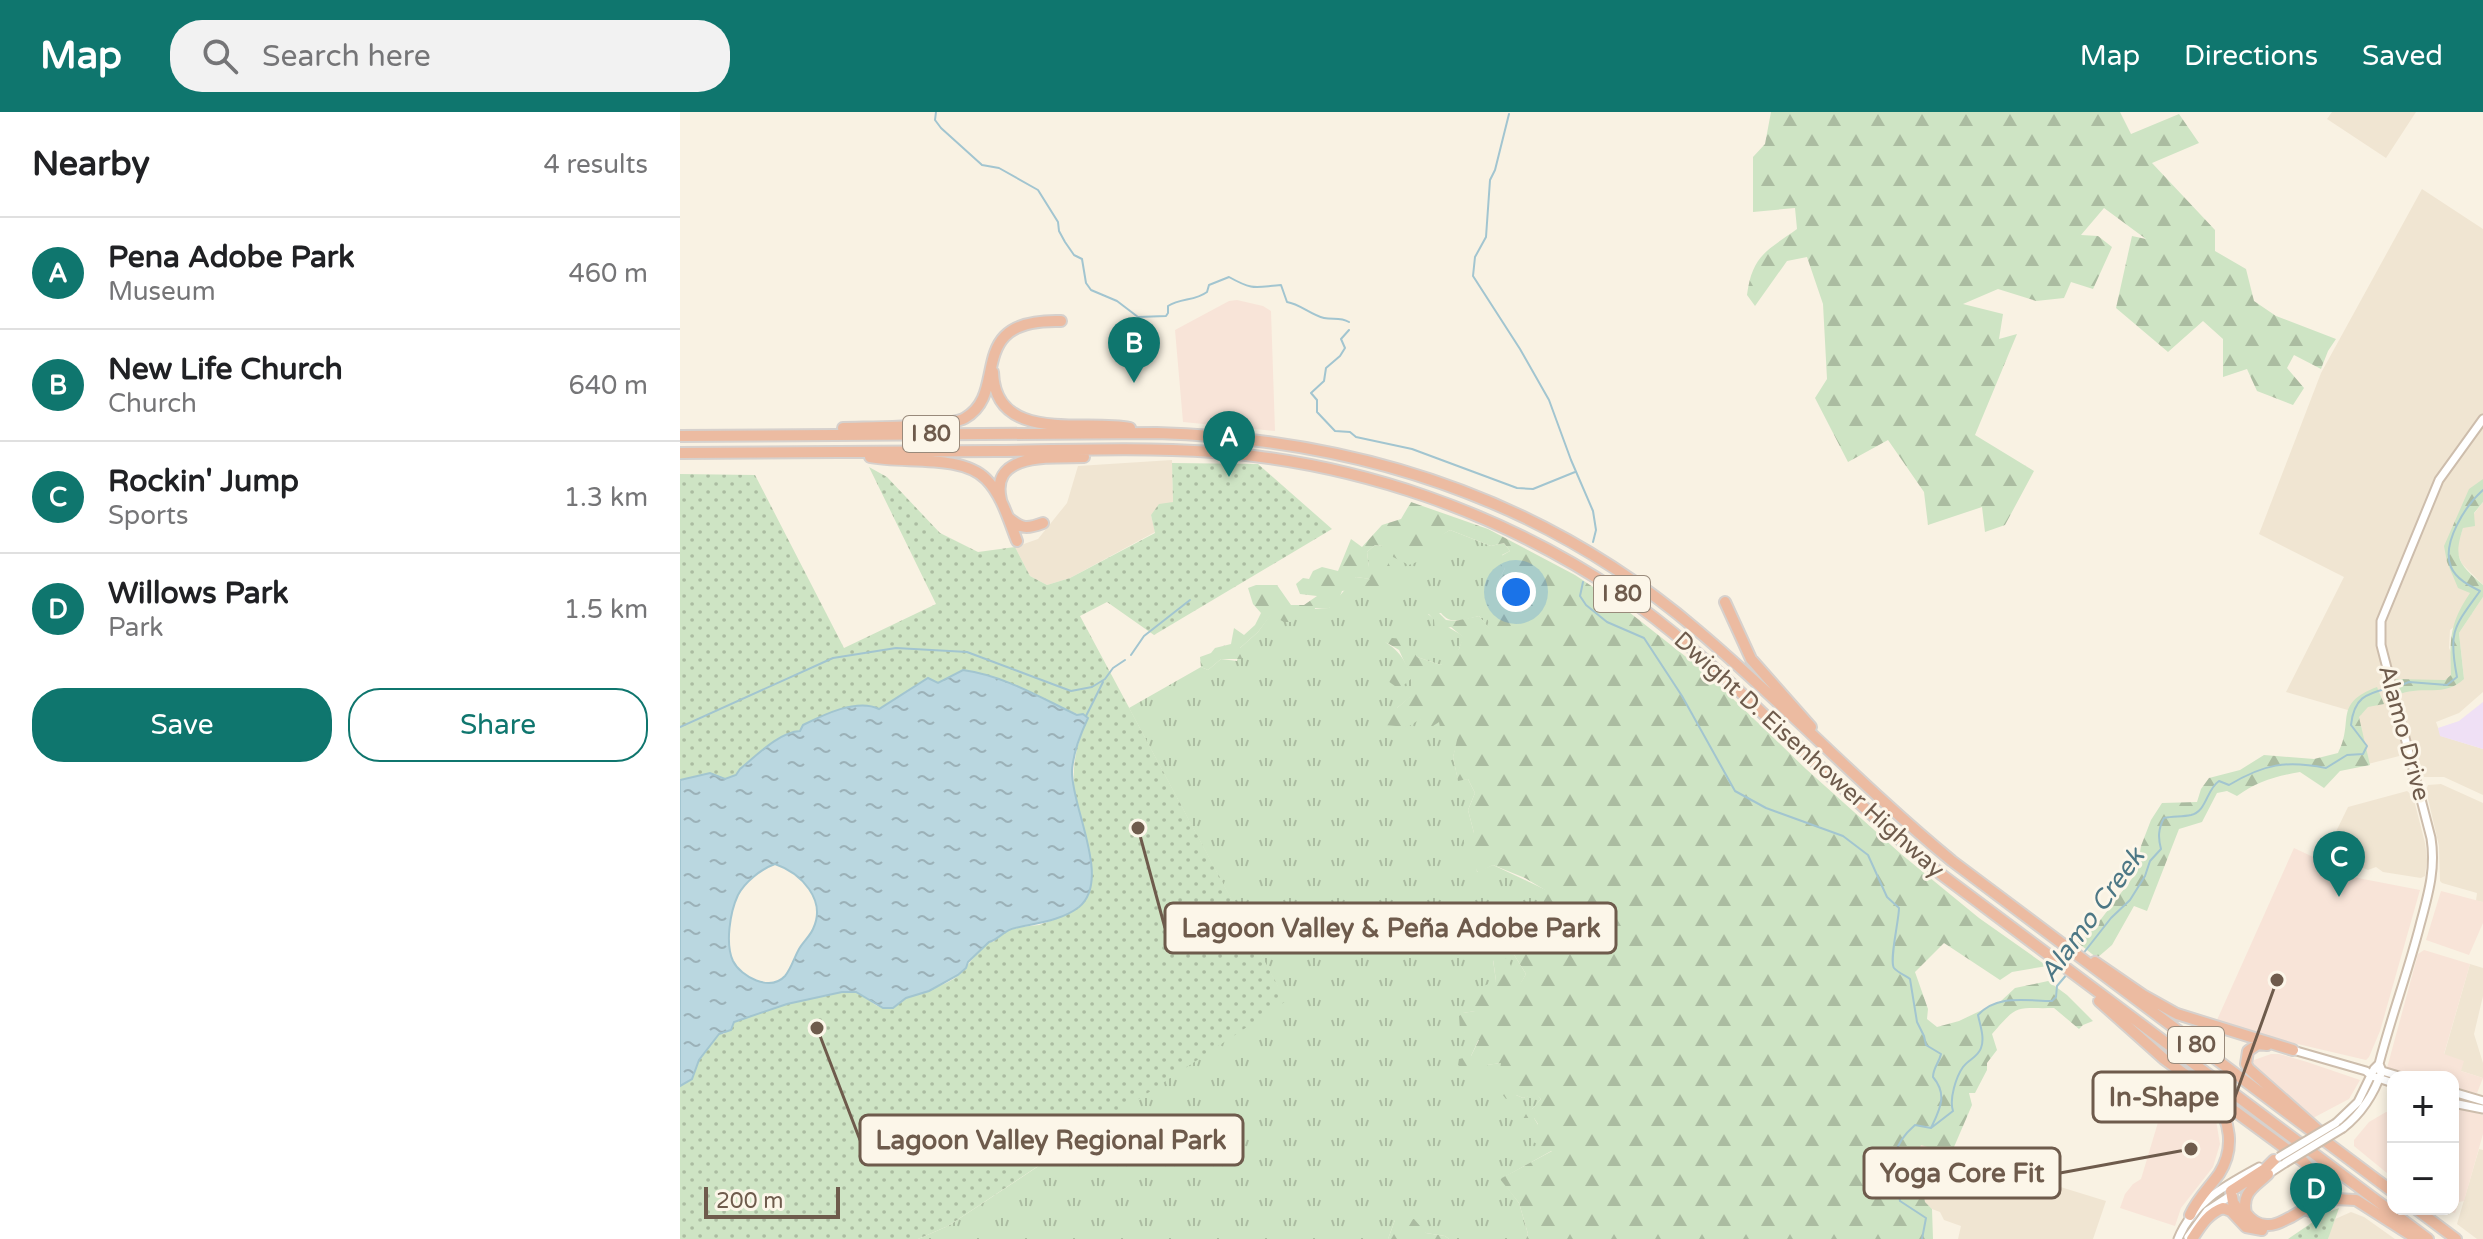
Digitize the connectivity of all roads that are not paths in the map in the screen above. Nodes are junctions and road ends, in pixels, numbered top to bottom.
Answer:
1 (1061, 321) dead end
2 (995, 354) junction
3 (2483, 419) edge
4 (1157, 433) junction
5 (818, 435) junction
6 (680, 436) edge
7 (1124, 450) junction
8 (848, 452) junction
9 (680, 453) edge
10 (1003, 506) junction
11 (1008, 518) junction
12 (1043, 523) dead end
13 (1017, 541) dead end
14 (1725, 602) dead end
15 (1826, 748) junction
16 (2088, 961) junction
17 (2077, 978) junction
18 (2293, 1050) junction
19 (2375, 1072) junction
20 (2387, 1074) edge
21 (2387, 1079) edge
22 (2203, 1088) junction
23 (2459, 1094) edge
24 (2483, 1101) edge
25 (2459, 1104) edge
26 (2483, 1109) edge
27 (2335, 1149) junction
28 (2279, 1160) junction
29 (2268, 1174) junction
30 (2387, 1188) edge
31 (2230, 1196) junction
32 (2190, 1215) junction
33 (2424, 1215) edge
34 (2255, 1228) junction
35 (2178, 1239) edge
36 (2190, 1239) edge
37 (2417, 1239) edge
38 (2428, 1239) edge
39 (2456, 1239) edge

1 - 2 highway
2 - 4 highway
2 - 5 highway
3 - 19 main road, Alamo Drive
4 - 5 highway, Dwight D. Eisenhower Highway / I 80
4 - 15 highway, Dwight D. Eisenhower Highway / I 80
5 - 6 highway, Dwight D. Eisenhower Highway / I 80
7 - 8 highway, Dwight D. Eisenhower Highway / I 80
7 - 10 highway
7 - 17 highway, Dwight D. Eisenhower Highway / I 80
8 - 9 highway, Dwight D. Eisenhower Highway / I 80
8 - 10 highway
10 - 11 highway
11 - 12 highway
11 - 13 highway
14 - 15 highway
15 - 16 highway, Dwight D. Eisenhower Highway / I 80
16 - 18 highway
16 - 27 highway, I 80
17 - 22 highway
17 - 38 highway, Dwight D. Eisenhower Highway / I 80
18 - 19 main road
18 - 27 highway
19 - 20 main road
19 - 21 main road
19 - 28 main road, Alamo Drive, bridge
22 - 29 highway
22 - 32 highway
23 - 24 main road
25 - 26 main road
27 - 30 highway, I 80
28 - 29 main road, Alamo Drive
28 - 31 highway
28 - 32 main road, Alamo Drive
29 - 31 main road, Alamo Drive
31 - 34 highway
31 - 36 main road, Alamo Drive
32 - 35 main road, Alamo Drive
33 - 39 highway
34 - 36 highway
34 - 37 highway

